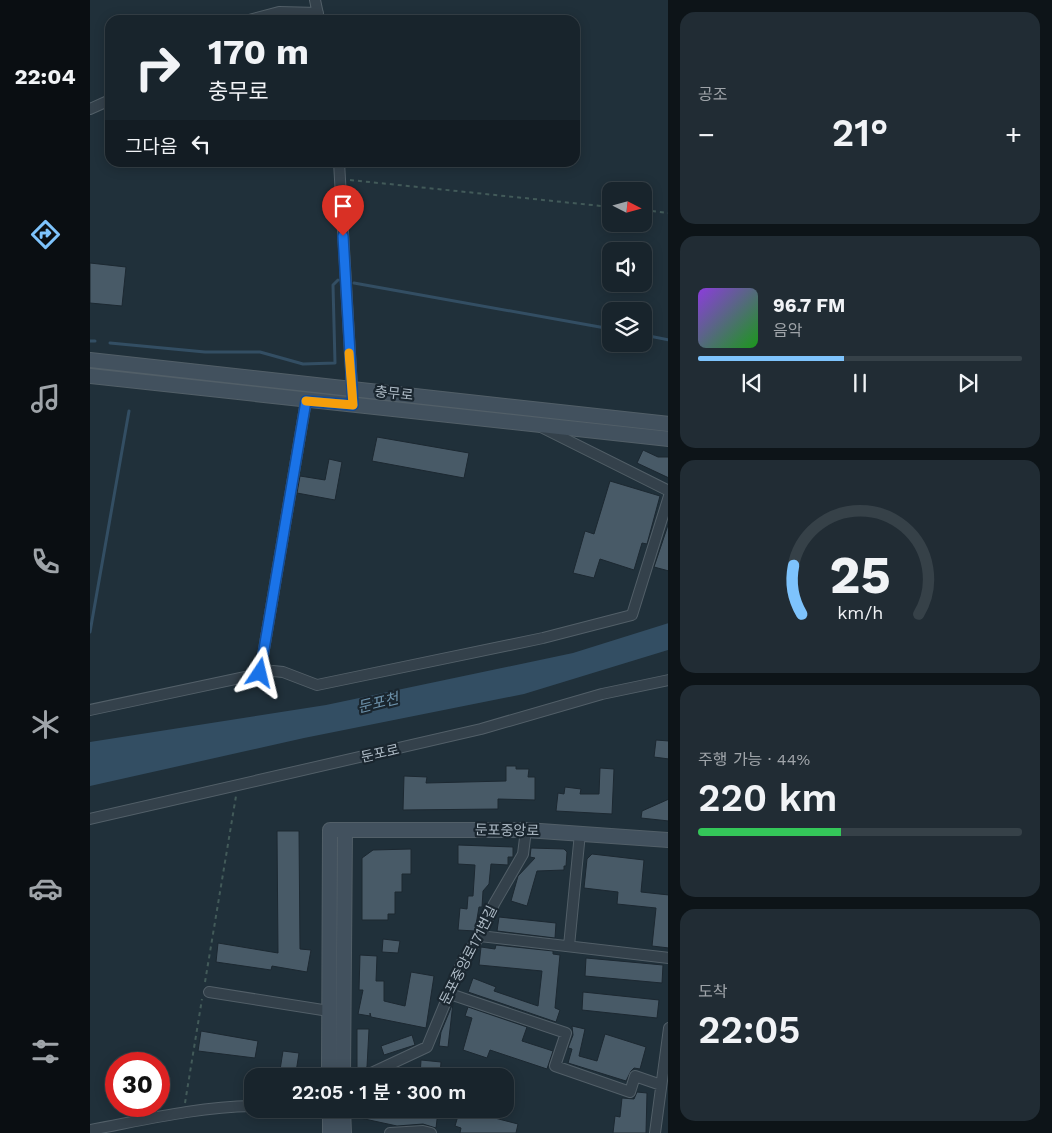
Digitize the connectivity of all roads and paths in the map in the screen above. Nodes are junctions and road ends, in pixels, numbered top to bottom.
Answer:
1 (315, 0) edge
2 (268, 15) edge
3 (303, 15) edge
4 (319, 15) edge
5 (105, 102) edge
6 (90, 109) edge
7 (339, 167) edge
8 (340, 179) junction
9 (602, 206) edge
10 (652, 211) edge
11 (668, 213) edge
12 (90, 360) edge
13 (90, 376) edge
14 (351, 388) junction
15 (306, 401) junction
16 (353, 405) junction
17 (668, 424) edge
18 (536, 425) junction
19 (668, 439) edge
20 (668, 491) edge
21 (668, 496) edge
22 (260, 673) junction
23 (668, 680) edge
24 (90, 710) edge
25 (237, 787) junction
26 (90, 819) edge
27 (345, 830) junction
28 (526, 830) junction
29 (580, 833) junction
30 (668, 840) edge
31 (480, 936) junction
32 (569, 946) junction
33 (668, 958) edge
34 (206, 990) junction
35 (447, 993) junction
36 (329, 1011) junction
37 (668, 1028) edge
38 (329, 1068) edge
39 (343, 1068) edge
40 (382, 1068) edge
41 (661, 1085) junction
42 (244, 1106) edge
43 (184, 1112) junction
44 (330, 1118) edge
45 (343, 1118) edge
46 (90, 1130) edge
47 (330, 1133) edge
48 (344, 1133) edge
49 (390, 1133) edge
50 (431, 1133) edge
51 (655, 1133) edge

1 - 4 street
2 - 3 street
5 - 6 street
7 - 8 street
8 - 9 path
8 - 14 street
10 - 11 path
12 - 14 street, 충무로
13 - 15 street, 충무로
14 - 16 street
14 - 17 street, 충무로
15 - 16 street, 충무로
15 - 22 street
16 - 18 street, 충무로
18 - 19 street, 충무로
18 - 20 street
21 - 22 street
22 - 24 street
23 - 25 street, 둔포로
25 - 26 street, 둔포로
25 - 34 path
27 - 28 street, 둔포중앙로
27 - 36 street
27 - 39 street
28 - 29 street, 둔포중앙로
28 - 31 street, 둔포중앙로171번길
29 - 30 street, 둔포중앙로
29 - 32 street
31 - 32 street
31 - 35 street, 둔포중앙로171번길
32 - 33 street
34 - 36 street
34 - 43 path
35 - 40 street, 둔포중앙로171번길
35 - 41 street
36 - 38 street
37 - 41 street
41 - 51 street
42 - 43 street
43 - 46 street
44 - 47 street
45 - 48 street
49 - 50 street

